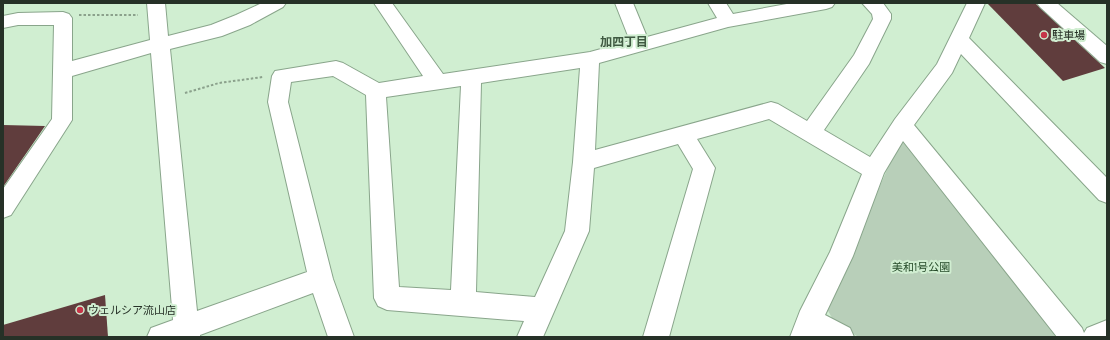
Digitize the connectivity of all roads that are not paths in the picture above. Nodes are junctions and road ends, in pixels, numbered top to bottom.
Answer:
1 (278, 3) edge
2 (383, 3) edge
3 (624, 3) edge
4 (717, 3) edge
5 (826, 3) edge
6 (870, 3) edge
7 (976, 3) edge
8 (1046, 3) edge
9 (148, 9) edge
10 (14, 15) edge
11 (728, 21) junction
12 (958, 39) junction
13 (160, 45) junction
14 (641, 45) junction
15 (1107, 57) edge
16 (590, 59) junction
17 (63, 71) junction
18 (471, 76) junction
19 (437, 82) junction
20 (376, 90) junction
21 (902, 125) junction
22 (811, 132) junction
23 (683, 135) junction
24 (584, 162) junction
25 (874, 170) junction
26 (1107, 193) edge
27 (3, 208) edge
28 (321, 279) junction
29 (463, 303) junction
30 (541, 310) junction
31 (806, 329) edge
32 (187, 332) edge
33 (1107, 333) edge
34 (160, 337) edge
35 (341, 337) edge
36 (530, 337) edge
37 (656, 337) edge
38 (841, 337) edge
39 (1073, 337) edge
40 (1096, 337) edge

1 - 13 street
2 - 19 street
3 - 14 street
4 - 11 street
5 - 11 street
6 - 22 street
7 - 12 street
8 - 15 street
9 - 13 street
10 - 17 street
11 - 14 street
12 - 21 street
12 - 26 street
13 - 17 street
13 - 32 street
14 - 16 street
16 - 18 street
16 - 24 street
17 - 27 street
18 - 19 street
18 - 29 street
19 - 20 street
20 - 28 street
20 - 29 street
21 - 25 street
21 - 39 street
22 - 23 street
22 - 25 street
23 - 24 street
23 - 37 street
24 - 30 street
25 - 31 street
28 - 32 street
28 - 35 street
29 - 30 street
30 - 36 street
31 - 38 street
32 - 34 street
33 - 40 street

